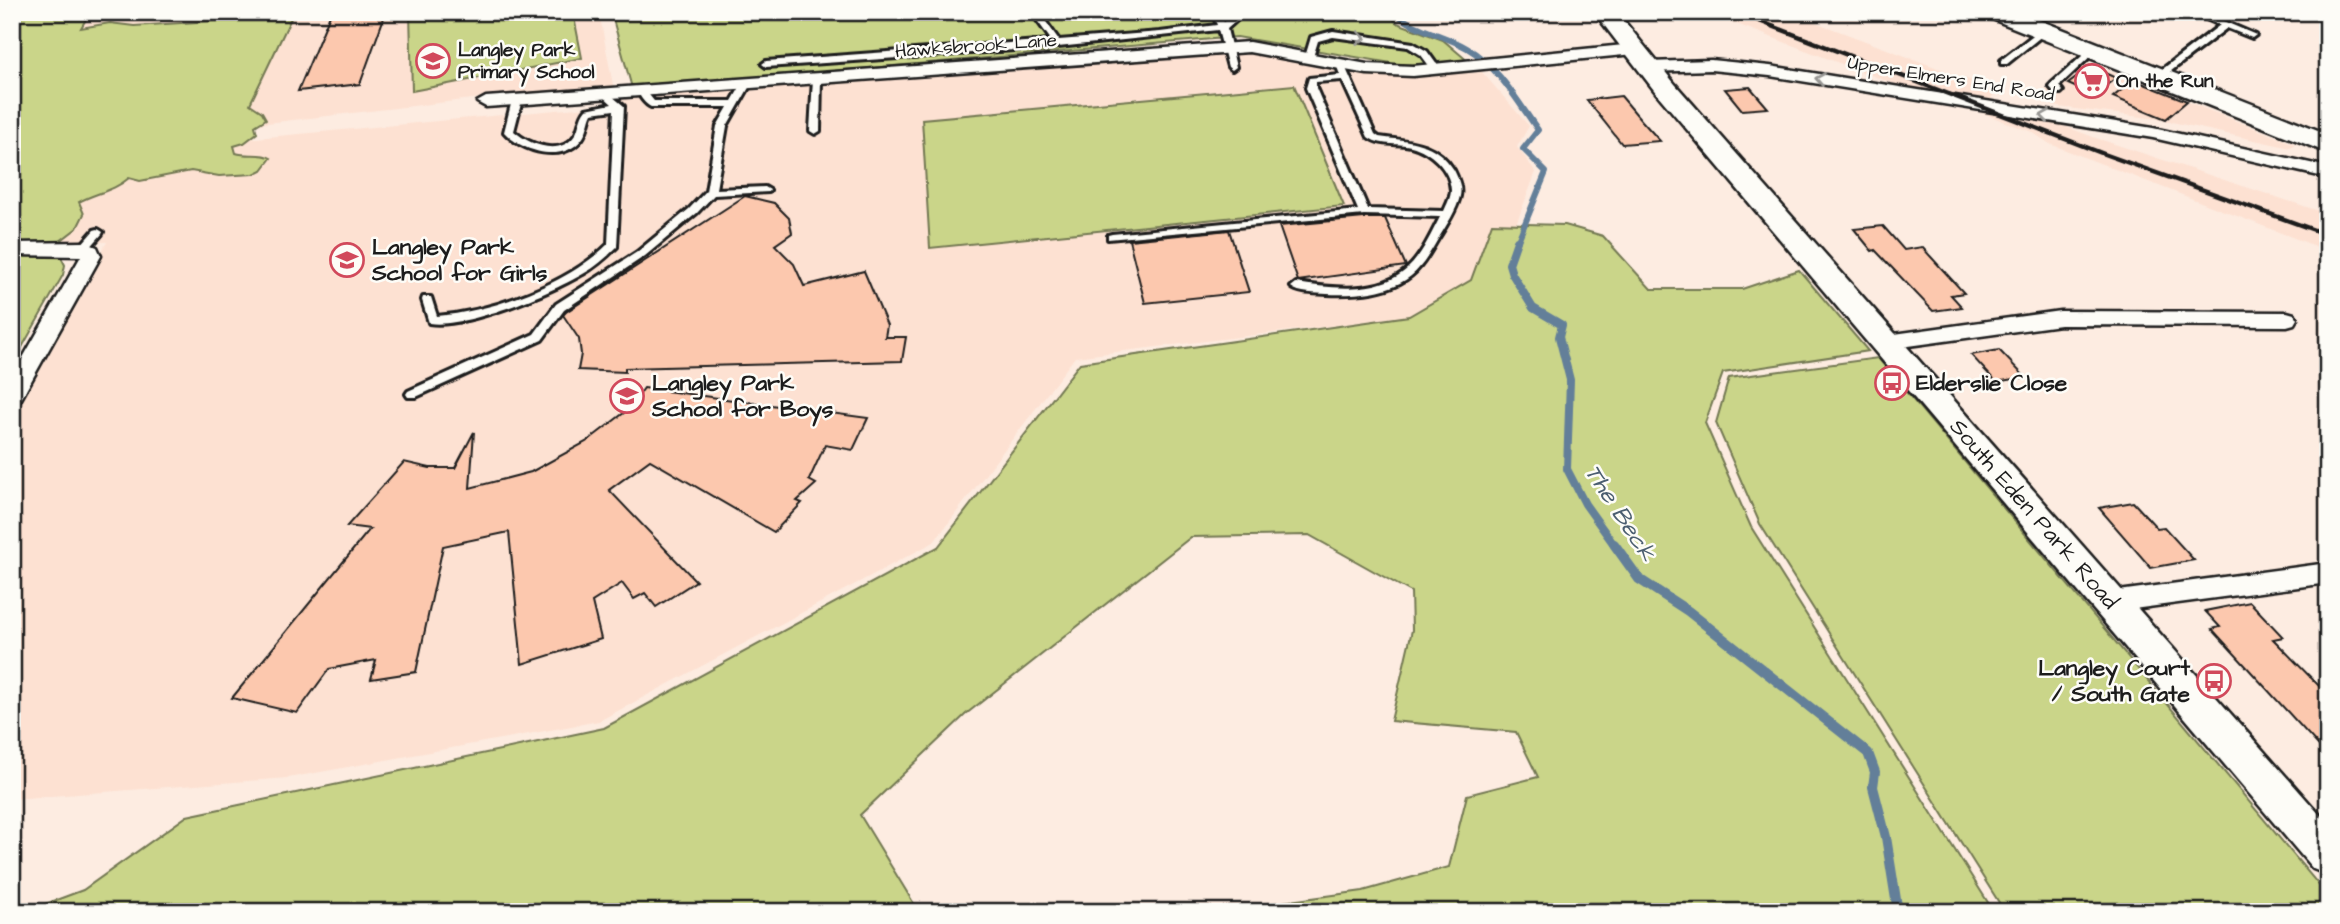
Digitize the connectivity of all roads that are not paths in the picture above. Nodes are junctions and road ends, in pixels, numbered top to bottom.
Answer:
1 (1035, 12) edge
2 (1216, 12) edge
3 (1242, 12) edge
4 (1605, 12) edge
5 (1996, 12) edge
6 (2194, 12) edge
7 (2226, 25) junction
8 (1224, 27) junction
9 (2044, 31) junction
10 (2252, 35) dead end
11 (1058, 44) junction
12 (1225, 48) junction
13 (2092, 50) junction
14 (1309, 57) junction
15 (1641, 58) junction
16 (2004, 62) dead end
17 (766, 64) dead end
18 (1232, 67) dead end
19 (1436, 69) junction
20 (1343, 70) junction
21 (2159, 76) junction
22 (817, 79) junction
23 (746, 84) junction
24 (2058, 91) dead end
25 (642, 92) junction
26 (517, 100) junction
27 (612, 100) junction
28 (486, 102) dead end
29 (734, 104) junction
30 (2112, 126) joint
31 (815, 131) dead end
32 (2328, 144) edge
33 (2328, 173) edge
34 (765, 190) dead end
35 (711, 192) junction
36 (1364, 212) junction
37 (1446, 214) junction
38 (98, 232) dead end
39 (1112, 237) dead end
40 (84, 248) junction
41 (12, 250) edge
42 (1296, 287) dead end
43 (428, 300) dead end
44 (2287, 319) dead end
45 (1887, 342) junction
46 (412, 394) dead end
47 (12, 397) edge
48 (2328, 573) edge
49 (2110, 602) junction
50 (2324, 845) edge

1 - 11 lane
2 - 8 lane
3 - 8 lane
4 - 15 main road, South Eden Park Road
5 - 9 main road
6 - 7 lane
7 - 10 lane
7 - 21 lane
8 - 11 lane
8 - 12 lane
9 - 13 main road
9 - 16 lane
11 - 17 lane
12 - 14 street, Hawksbrook Lane
12 - 18 lane
12 - 22 street, Hawksbrook Lane
13 - 21 main road
13 - 24 lane
14 -> 19 lane
14 - 20 street, Hawksbrook Lane
15 - 19 street, Hawksbrook Lane
30 -> 15 street, Upper Elmers End Road
15 - 45 main road, South Eden Park Road
19 - 20 street, Hawksbrook Lane
20 - 36 lane
20 - 37 lane
21 - 32 main road
22 - 23 street, Hawksbrook Lane
22 - 31 lane
23 - 25 street, Hawksbrook Lane
23 - 29 lane
25 - 27 street, Hawksbrook Lane
25 - 29 lane
26 - 27 street, Hawksbrook Lane
26 - 27 lane
26 - 28 street, Hawksbrook Lane
27 - 43 lane
29 - 35 lane
30 - 33 street, Upper Elmers End Road
34 - 35 lane
35 - 46 lane
36 - 37 lane
36 - 39 lane
37 - 42 lane
38 - 40 lane
40 - 41 street
40 - 47 street
44 - 45 street
45 - 49 main road, South Eden Park Road
48 - 49 street
49 - 50 main road, South Eden Park Road

